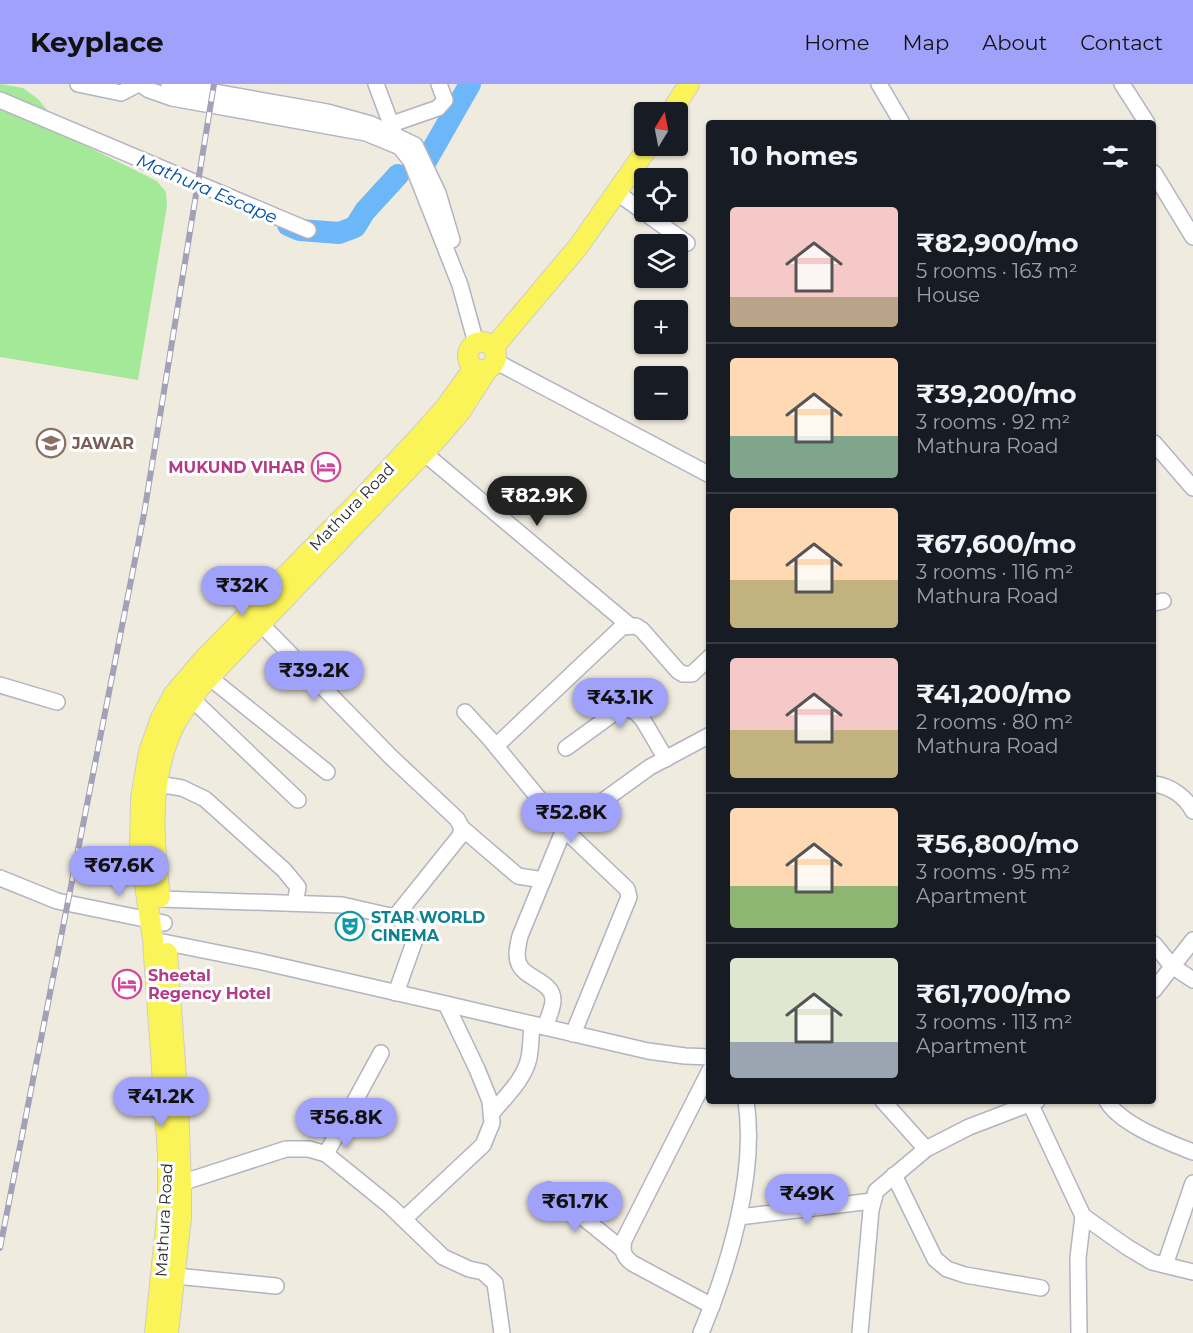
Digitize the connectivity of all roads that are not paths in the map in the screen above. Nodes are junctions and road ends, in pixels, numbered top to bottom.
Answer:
1 (78, 84) edge
2 (139, 84) edge
3 (169, 84) edge
4 (376, 84) edge
5 (439, 84) edge
6 (689, 84) edge
7 (879, 84) edge
8 (1122, 84) edge
9 (0, 100) edge
10 (677, 102) edge
11 (900, 120) edge
12 (1145, 120) edge
13 (393, 129) junction
14 (642, 156) edge
15 (1156, 176) edge
16 (616, 192) junction
17 (308, 230) dead end
18 (674, 234) edge
19 (1193, 237) edge
20 (485, 355) junction
21 (1156, 445) edge
22 (424, 453) junction
23 (706, 473) edge
24 (1193, 488) edge
25 (356, 515) junction
26 (261, 624) junction
27 (629, 625) junction
28 (706, 661) edge
29 (209, 677) junction
30 (1, 690) edge
31 (192, 699) junction
32 (57, 702) dead end
33 (465, 712) dead end
34 (706, 737) edge
35 (496, 746) junction
36 (566, 748) dead end
37 (666, 759) junction
38 (327, 772) dead end
39 (158, 783) junction
40 (1156, 784) edge
41 (298, 800) dead end
42 (1193, 811) edge
43 (462, 828) junction
44 (564, 829) junction
45 (0, 878) edge
46 (543, 880) junction
47 (160, 899) junction
48 (296, 903) junction
49 (395, 916) junction
50 (159, 932) junction
51 (1193, 940) edge
52 (1156, 946) edge
53 (1172, 966) junction
54 (1193, 980) edge
55 (1156, 987) edge
56 (396, 993) junction
57 (446, 1005) junction
58 (538, 1026) junction
59 (573, 1034) junction
60 (381, 1053) dead end
61 (706, 1057) edge
62 (706, 1078) edge
63 (746, 1104) edge
64 (886, 1104) edge
65 (1027, 1104) edge
66 (1033, 1104) edge
67 (1109, 1104) edge
68 (492, 1113) junction
69 (926, 1149) junction
70 (1193, 1152) edge
71 (326, 1154) junction
72 (894, 1175) junction
73 (181, 1183) junction
74 (1193, 1183) edge
75 (549, 1190) dead end
76 (872, 1201) junction
77 (1083, 1216) junction
78 (739, 1217) junction
79 (404, 1219) junction
80 (622, 1249) junction
81 (1165, 1265) junction
82 (1193, 1272) edge
83 (176, 1276) junction
84 (276, 1286) dead end
85 (1041, 1288) dead end
86 (712, 1306) junction
87 (155, 1333) edge
88 (168, 1333) edge
89 (501, 1333) edge
90 (701, 1333) edge
91 (860, 1333) edge
92 (1079, 1333) edge

1 - 2 street
2 - 20 street
3 - 13 street
4 - 13 street
5 - 13 street
6 - 10 main road
7 - 11 street
8 - 12 street
9 - 17 street
13 - 20 street
14 - 16 main road, Mathura Road
15 - 19 street
16 - 18 street
16 - 20 main road, Mathura Road
20 - 22 main road, Mathura Road
20 - 23 street
20 - 25 main road, Mathura Road
21 - 24 street
22 - 25 main road, Mathura Road
22 - 27 street
25 - 26 main road, Mathura Road
25 - 50 main road, Mathura Road
26 - 29 main road, Mathura Road
26 - 43 street
27 - 28 street
27 - 35 street
29 - 31 main road, Mathura Road
29 - 38 street
30 - 32 street
31 - 39 main road, Mathura Road
31 - 41 street
33 - 35 street
34 - 37 street
35 - 44 street
36 - 37 street
37 - 44 street
39 - 47 main road, Mathura Road
39 - 48 street
40 - 42 street
43 - 46 street
43 - 49 street
44 - 46 street
44 - 59 street
45 - 50 street
46 - 58 street
47 - 48 street
47 - 50 main road, Mathura Road
48 - 49 street
49 - 56 street
50 - 56 street
50 - 73 main road
50 - 87 main road, Mathura Road
51 - 53 street
52 - 53 street
53 - 54 street
53 - 55 street
56 - 57 street
57 - 58 street
57 - 68 street
58 - 59 street
58 - 68 street
59 - 61 street
60 - 71 street
62 - 80 street
63 - 78 street
64 - 69 street
65 - 69 street
66 - 77 street
67 - 70 street
68 - 79 street
69 - 72 street
71 - 73 street
71 - 79 street
72 - 76 street
72 - 85 street
73 - 83 main road
74 - 81 street
75 - 80 street
76 - 78 street
76 - 91 street
77 - 81 street
77 - 92 street
78 - 86 street
79 - 89 street
80 - 86 street
81 - 82 street
83 - 84 street
83 - 88 main road
86 - 90 street

